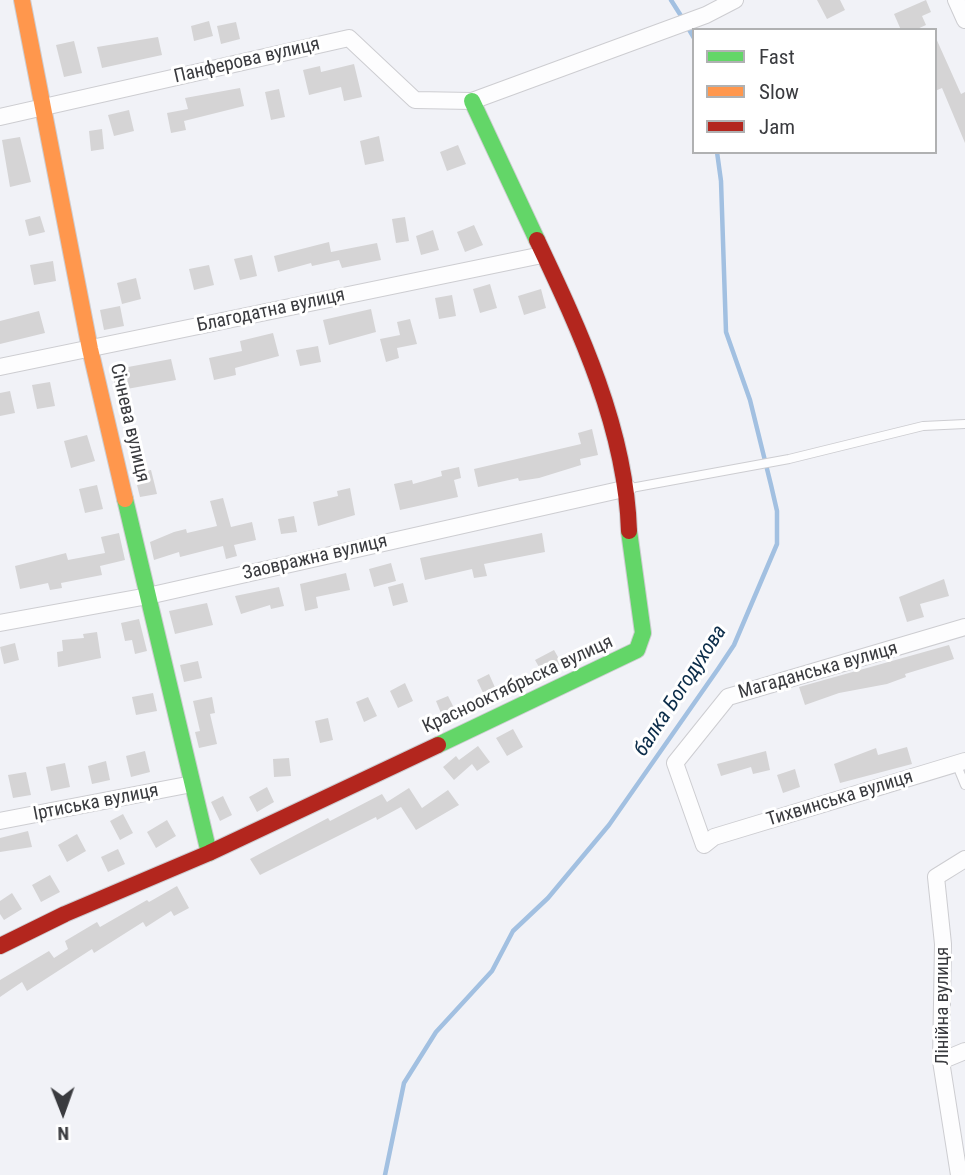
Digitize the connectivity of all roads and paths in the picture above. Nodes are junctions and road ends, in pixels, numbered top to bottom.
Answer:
1 (22, 0) edge
2 (734, 0) edge
3 (956, 0) edge
4 (965, 20) edge
5 (472, 101) junction
6 (43, 108) junction
7 (0, 117) edge
8 (542, 255) junction
9 (90, 349) junction
10 (0, 367) edge
11 (965, 424) edge
12 (628, 488) junction
13 (148, 596) junction
14 (0, 623) edge
15 (965, 627) edge
16 (960, 762) edge
17 (192, 784) junction
18 (965, 785) edge
19 (0, 821) edge
20 (714, 837) joint
21 (209, 853) junction
22 (965, 859) edge
23 (0, 946) edge
24 (965, 1051) edge
25 (941, 1061) junction
26 (959, 1175) edge

1 - 6 street, Січнева вулиця
2 - 5 street
3 - 4 street
5 - 6 street, Панферова вулиця
5 - 8 street, Краснооктябрьска вулиця
6 - 7 street, Панферова вулиця
6 - 9 street, Січнева вулиця
8 - 9 street, Благодатна вулиця
8 - 12 street, Краснооктябрьска вулиця
9 - 10 street, Благодатна вулиця
9 - 13 street, Січнева вулиця
11 - 12 lane
12 - 13 street, Заовражна вулиця
12 - 21 street, Краснооктябрьска вулиця
13 - 14 street, Заовражна вулиця
13 - 17 street, Січнева вулиця
15 - 20 street, Магаданська вулиця
16 - 18 lane
16 - 20 street, Тихвинська вулиця
17 - 19 street, Іртиська вулиця
17 - 21 street, Січнева вулиця
21 - 23 street, Краснооктябрьска вулиця
22 - 25 street, Лінійна вулиця
24 - 25 street
25 - 26 street, Лінійна вулиця

